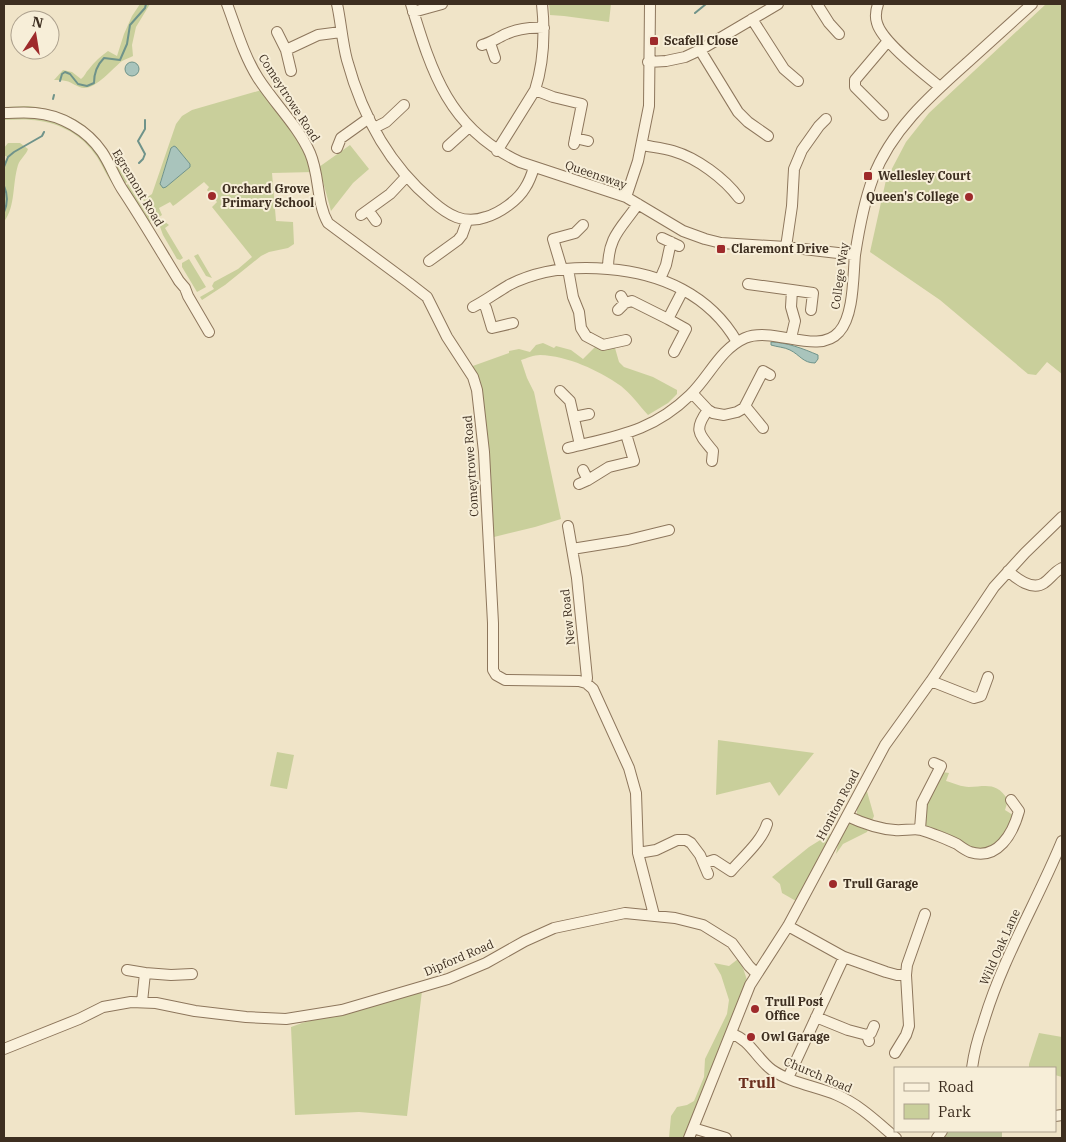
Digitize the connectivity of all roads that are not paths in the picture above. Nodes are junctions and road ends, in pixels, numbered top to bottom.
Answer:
1 (227, 4) edge
2 (337, 4) edge
3 (442, 4) edge
4 (542, 4) edge
5 (650, 4) edge
6 (778, 4) edge
7 (817, 4) edge
8 (878, 4) edge
9 (1032, 4) edge
10 (412, 8) edge
11 (752, 19) junction
12 (544, 28) junction
13 (838, 29) dead end
14 (277, 32) dead end
15 (341, 32) junction
16 (888, 41) junction
17 (286, 50) junction
18 (700, 50) junction
19 (495, 58) dead end
20 (648, 62) junction
21 (292, 72) dead end
22 (795, 75) dead end
23 (940, 87) junction
24 (535, 90) junction
25 (398, 107) dead end
26 (4, 113) edge
27 (876, 113) dead end
28 (826, 119) dead end
29 (372, 123) junction
30 (469, 127) junction
31 (765, 130) dead end
32 (588, 141) dead end
33 (642, 145) junction
34 (448, 146) dead end
35 (337, 148) dead end
36 (497, 151) junction
37 (534, 167) junction
38 (406, 177) junction
39 (737, 192) dead end
40 (626, 197) junction
41 (638, 204) junction
42 (376, 220) dead end
43 (467, 221) junction
44 (583, 224) dead end
45 (671, 242) dead end
46 (786, 247) junction
47 (432, 255) dead end
48 (855, 255) junction
49 (565, 269) junction
50 (608, 269) junction
51 (660, 279) junction
52 (748, 284) dead end
53 (683, 290) junction
54 (792, 290) junction
55 (621, 303) dead end
56 (811, 310) dead end
57 (668, 319) junction
58 (513, 323) dead end
59 (209, 332) dead end
60 (792, 338) junction
61 (737, 342) junction
62 (620, 344) dead end
63 (674, 352) dead end
64 (763, 371) dead end
65 (692, 393) junction
66 (567, 394) dead end
67 (745, 406) junction
68 (708, 410) junction
69 (589, 414) dead end
70 (574, 418) junction
71 (763, 428) dead end
72 (626, 434) junction
73 (580, 445) junction
74 (568, 448) dead end
75 (716, 454) dead end
76 (583, 470) dead end
77 (1062, 517) edge
78 (568, 526) dead end
79 (669, 530) dead end
80 (572, 549) junction
81 (1062, 568) edge
82 (1008, 571) junction
83 (988, 677) dead end
84 (932, 681) junction
85 (586, 683) junction
86 (941, 766) dead end
87 (1011, 800) dead end
88 (847, 816) junction
89 (767, 824) dead end
90 (920, 829) junction
91 (1062, 841) edge
92 (638, 853) junction
93 (704, 863) junction
94 (708, 874) dead end
95 (654, 915) junction
96 (926, 918) dead end
97 (788, 926) junction
98 (844, 957) junction
99 (127, 970) dead end
100 (145, 973) junction
101 (192, 974) dead end
102 (757, 974) junction
103 (906, 975) junction
104 (142, 1002) junction
105 (816, 1017) junction
106 (874, 1026) dead end
107 (732, 1034) junction
108 (901, 1048) dead end
109 (4, 1049) edge
110 (972, 1067) edge
111 (788, 1078) junction
112 (691, 1133) edge
113 (726, 1138) edge
114 (896, 1138) edge

1 - 85 street, Comeytrowe Road
2 - 15 street
3 - 10 street
4 - 12 street
5 - 20 street
6 - 11 street
7 - 13 street
8 - 16 street
9 - 23 street, College Way
10 - 30 street, Queensway
11 - 18 street
11 - 22 street
12 - 19 street
12 - 24 street
14 - 17 street
15 - 17 street
15 - 29 street
16 - 23 street
16 - 27 street
17 - 21 street
18 - 20 street
18 - 31 street
20 - 33 street
23 - 48 street, College Way
24 - 32 street
24 - 36 street
25 - 29 street
26 - 59 street, Egremont Road
28 - 46 street
29 - 35 street
29 - 38 street
30 - 34 street
30 - 36 street, Queensway
33 - 39 street
33 - 40 street
36 - 37 street, Queensway
37 - 40 street, Queensway
37 - 43 street
38 - 42 street
38 - 43 street
40 - 41 street, Queensway
41 - 46 street, Queensway
41 - 50 street
43 - 47 street
44 - 49 street
45 - 51 street
46 - 48 street, Queensway
48 - 60 street, College Way
49 - 50 street
49 - 58 street
49 - 62 street
50 - 51 street
51 - 53 street
52 - 54 street
53 - 57 street
53 - 61 street
54 - 56 street
54 - 60 street
55 - 57 street
57 - 63 street
60 - 61 street, College Way
61 - 65 street
64 - 67 street
65 - 68 street
65 - 72 street
66 - 70 street
67 - 68 street
67 - 71 street
68 - 75 street
69 - 70 street
70 - 73 street
72 - 73 street
72 - 76 street
73 - 74 street
77 - 82 street, Honiton Road
78 - 80 street, New Road
79 - 80 street
80 - 85 street, New Road
81 - 82 street
82 - 84 street, Honiton Road
83 - 84 street
84 - 88 street, Honiton Road
85 - 92 street
86 - 90 street
87 - 90 street
88 - 90 street
88 - 97 street, Honiton Road
89 - 93 street
91 - 110 street, Wild Oak Lane
92 - 93 street
92 - 95 street
93 - 94 street
95 - 102 street, Dipford Road
95 - 104 street, Dipford Road
96 - 103 street
97 - 98 street
97 - 102 street, Honiton Road
98 - 103 street
98 - 105 street
99 - 100 street
100 - 101 street
100 - 104 street
102 - 107 street, Honiton Road
103 - 108 street
104 - 109 street, Dipford Road
105 - 106 street
105 - 111 street
107 - 111 street, Church Road
107 - 112 street, Honiton Road
111 - 114 street, Church Road
112 - 113 street

